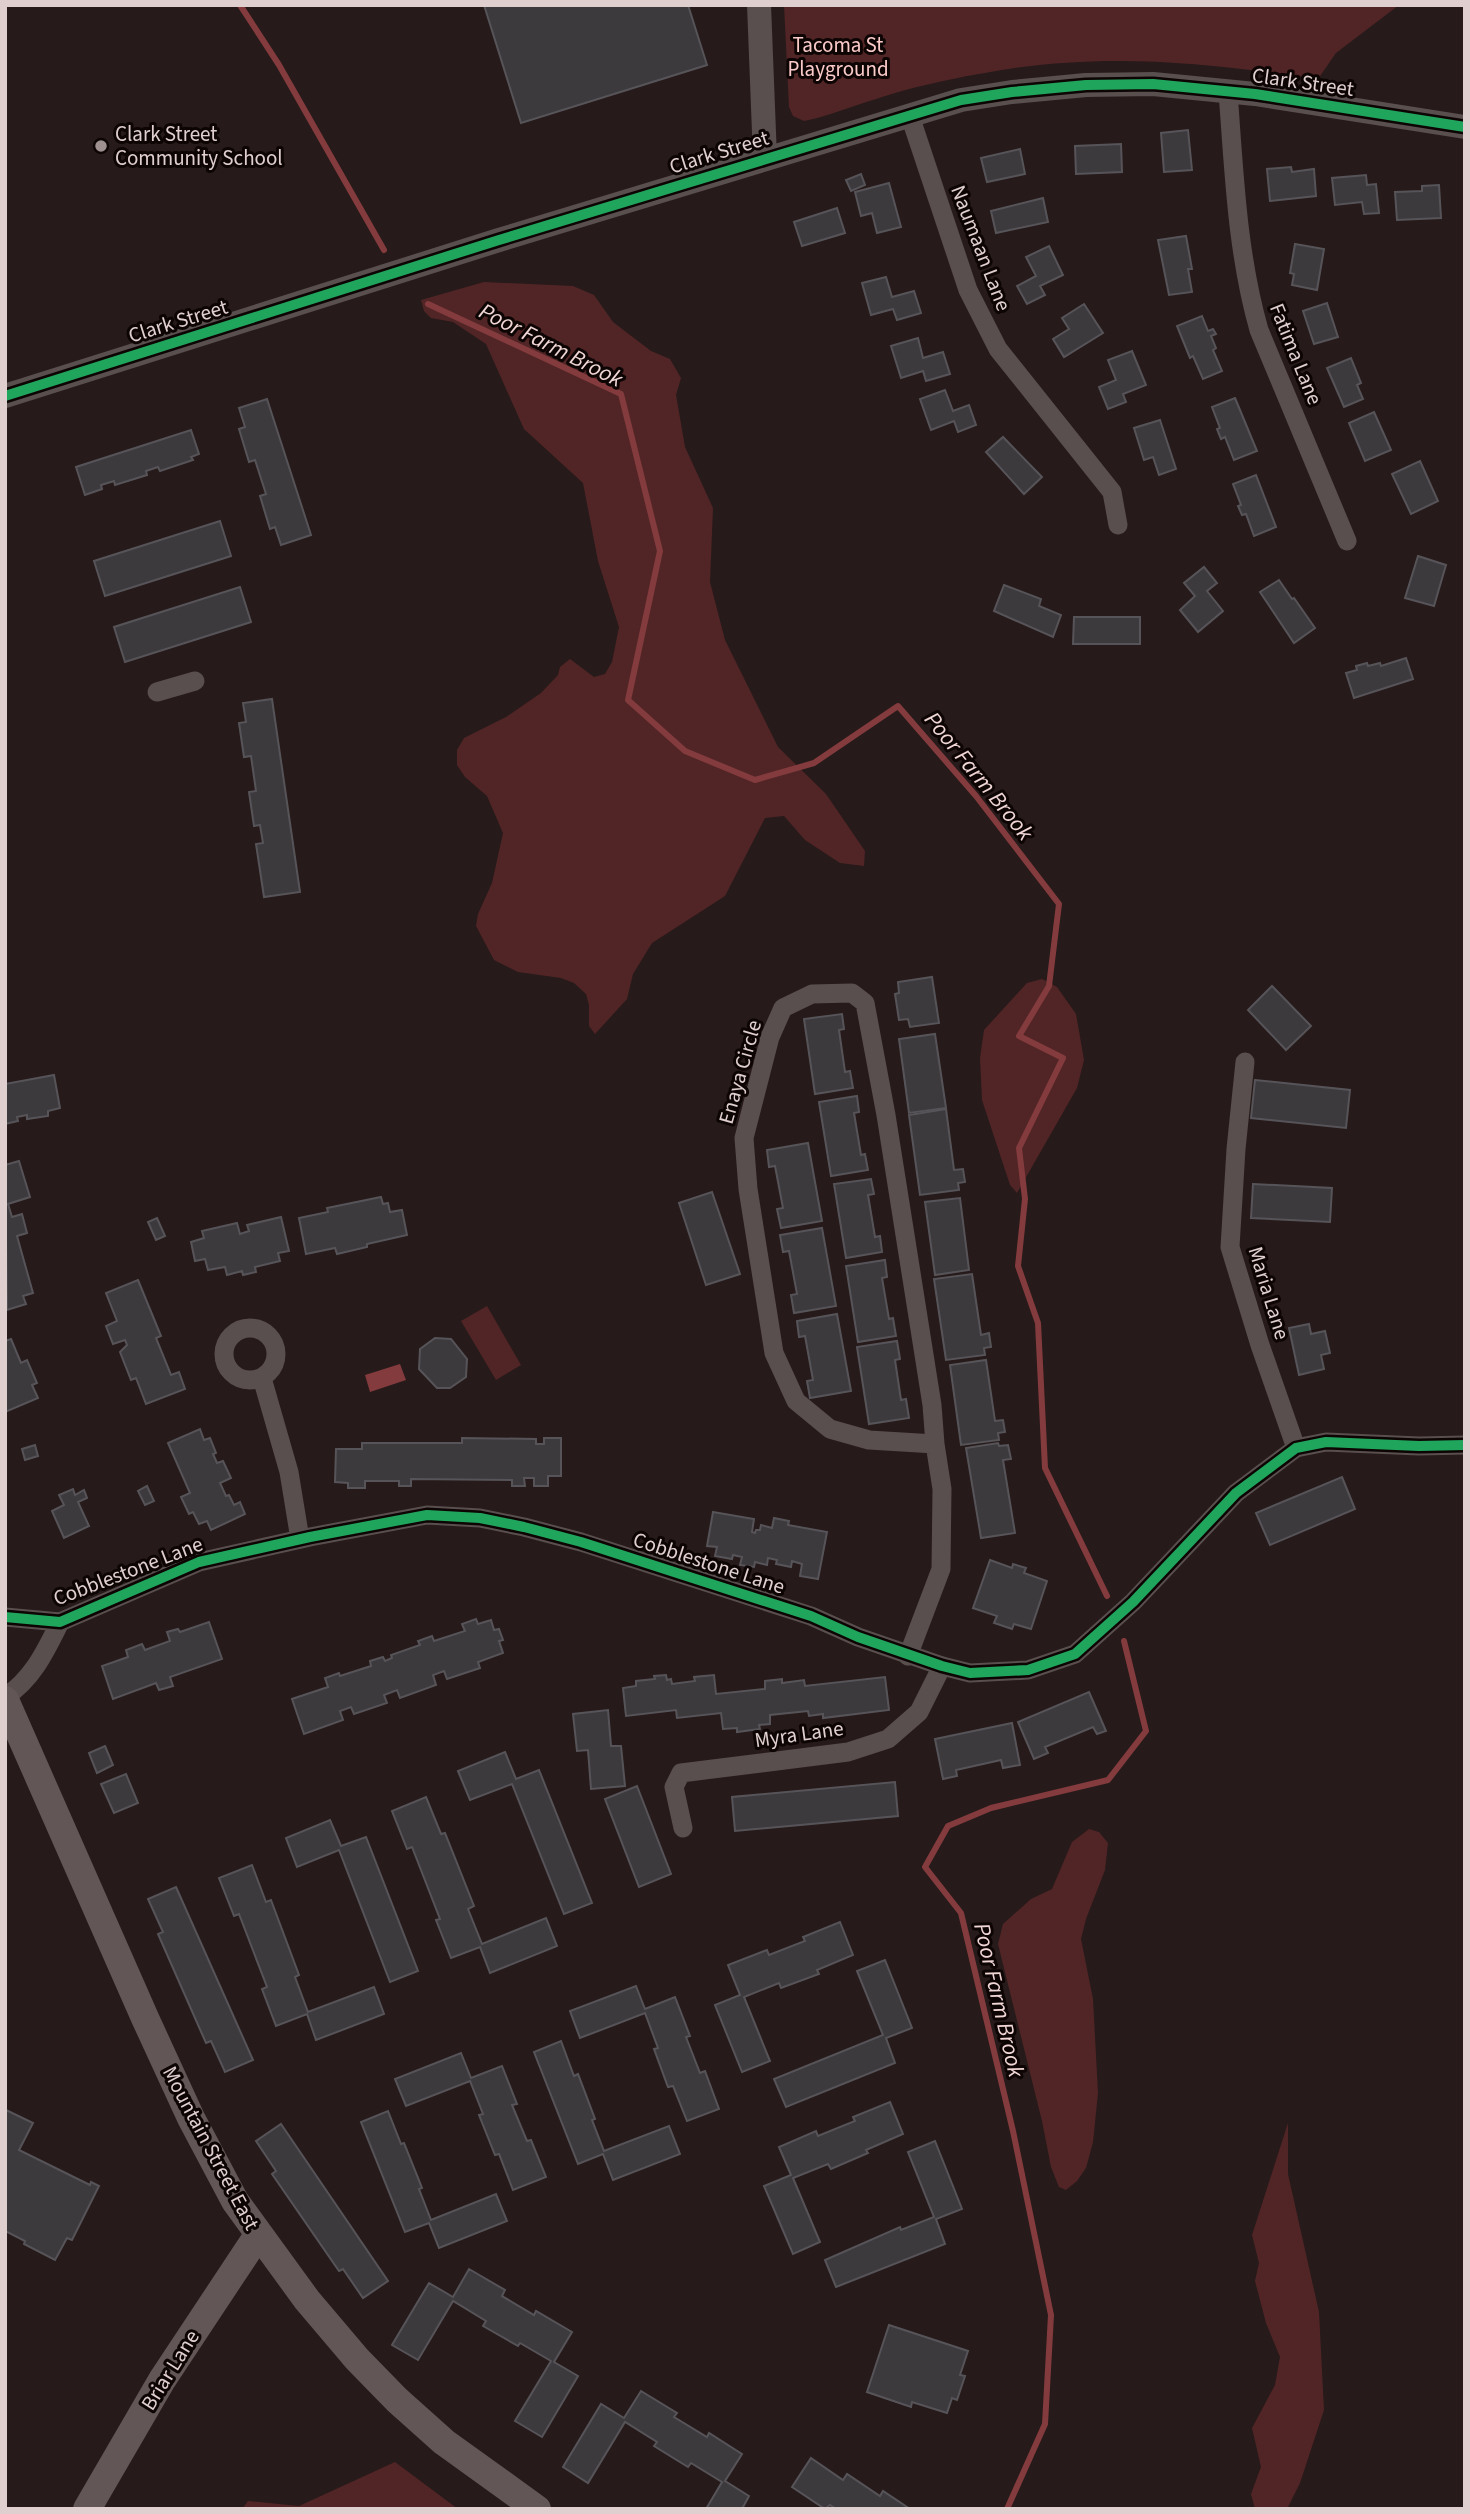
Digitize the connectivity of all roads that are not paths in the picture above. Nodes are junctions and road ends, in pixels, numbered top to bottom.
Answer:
1 (759, 5) edge
2 (1228, 92) junction
3 (910, 116) junction
4 (1465, 127) edge
5 (765, 158) junction
6 (5, 396) edge
7 (1118, 525) dead end
8 (1347, 541) dead end
9 (195, 681) dead end
10 (157, 692) dead end
11 (1245, 1062) dead end
12 (262, 1378) dead end
13 (935, 1444) junction
14 (1465, 1445) edge
15 (1296, 1448) junction
16 (299, 1539) junction
17 (5, 1617) edge
18 (60, 1622) junction
19 (908, 1656) junction
20 (942, 1666) junction
21 (5, 1699) edge
22 (683, 1828) dead end
23 (258, 2235) junction
24 (87, 2509) edge
25 (537, 2509) edge

1 - 5 street
2 - 3 street, Clark Street
2 - 4 street, Clark Street
2 - 8 street, Fatima Lane
3 - 5 street, Clark Street
3 - 7 street, Naumaan Lane
5 - 6 street, Clark Street
9 - 10 street
11 - 15 street, Maria Lane
12 - 16 street
13 - 13 street, Enaya Circle
13 - 19 street, Enaya Circle
14 - 15 street, Cobblestone Lane
15 - 20 street, Cobblestone Lane
16 - 18 street, Cobblestone Lane
16 - 19 street, Cobblestone Lane
17 - 18 street, Cobblestone Lane
18 - 21 street, Cobblestone Lane
19 - 20 street, Cobblestone Lane
20 - 22 street, Myra Lane
21 - 23 main road, Mountain Street East
23 - 24 main road, Briar Lane
23 - 25 main road, Mountain Street East

